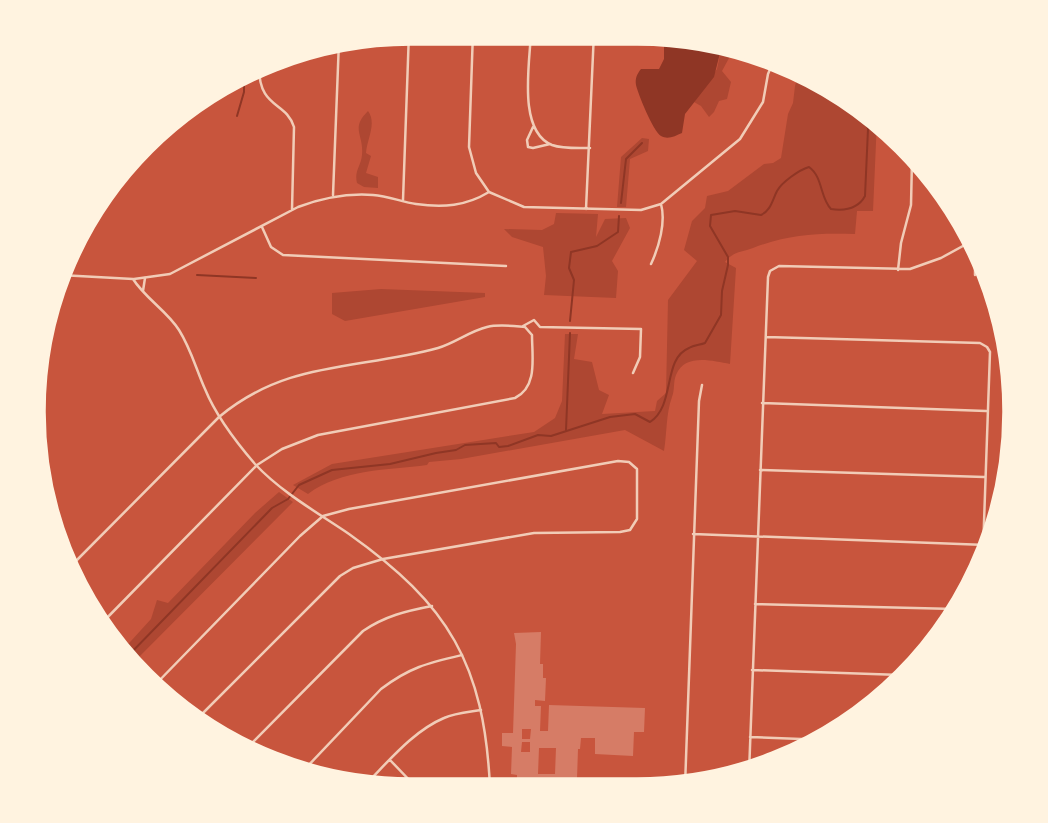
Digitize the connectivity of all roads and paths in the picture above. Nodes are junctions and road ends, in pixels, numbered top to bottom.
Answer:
1 (409, 44) edge
2 (473, 44) edge
3 (531, 44) edge
4 (594, 44) edge
5 (339, 51) edge
6 (770, 69) edge
7 (260, 77) edge
8 (533, 127) junction
9 (550, 144) junction
10 (590, 149) junction
11 (912, 168) edge
12 (489, 192) junction
13 (333, 196) junction
14 (403, 200) junction
15 (661, 204) junction
16 (586, 209) junction
17 (292, 210) junction
18 (261, 227) junction
19 (964, 245) edge
20 (651, 264) dead end
21 (506, 266) dead end
22 (975, 269) edge
23 (898, 270) junction
24 (975, 275) dead end
25 (70, 276) edge
26 (145, 278) junction
27 (133, 279) junction
28 (143, 290) junction
29 (523, 326) junction
30 (540, 327) junction
31 (533, 335) junction
32 (765, 337) junction
33 (633, 373) dead end
34 (702, 385) dead end
35 (762, 403) junction
36 (988, 411) junction
37 (219, 417) junction
38 (257, 465) junction
39 (760, 470) junction
40 (986, 477) junction
41 (323, 516) junction
42 (985, 529) edge
43 (694, 534) junction
44 (758, 536) junction
45 (979, 545) edge
46 (383, 559) junction
47 (76, 561) edge
48 (755, 604) junction
49 (432, 606) junction
50 (946, 609) edge
51 (107, 618) edge
52 (462, 655) junction
53 (752, 670) junction
54 (893, 676) edge
55 (160, 680) edge
56 (481, 710) junction
57 (202, 714) edge
58 (750, 737) junction
59 (800, 741) edge
60 (252, 743) edge
61 (390, 760) junction
62 (749, 762) edge
63 (309, 765) edge
64 (685, 776) edge
65 (373, 777) edge
66 (408, 779) edge
67 (489, 779) edge

1 - 14 street
2 - 12 street
3 - 8 street
4 - 10 street
5 - 13 street
6 - 15 street
7 - 17 street
8 - 9 street
8 - 9 street
9 - 10 street
10 - 16 street
11 - 23 street
12 - 14 street
12 - 16 street
13 - 14 street
13 - 17 street
15 - 16 street
15 - 20 street
17 - 18 street
18 - 21 street
18 - 26 street
19 - 23 street
22 - 24 street
23 - 32 street
25 - 27 street
26 - 27 street
26 - 28 street
27 - 28 street
28 - 37 street
29 - 30 street
29 - 31 street
29 - 37 street
30 - 31 street
30 - 33 street
31 - 38 street
32 - 35 street
32 - 36 street
34 - 43 street
35 - 36 street
35 - 39 street
36 - 40 street
37 - 38 street
37 - 47 street
38 - 41 street
38 - 51 street
39 - 40 street
39 - 44 street
40 - 42 street
41 - 46 street
41 - 46 street
41 - 55 street
43 - 44 street
43 - 64 street
44 - 45 street
44 - 48 street
46 - 49 street
46 - 57 street
48 - 50 street
48 - 53 street
49 - 52 street
49 - 60 street
52 - 56 street
52 - 63 street
53 - 54 street
53 - 58 street
56 - 61 street
56 - 67 street
58 - 59 street
58 - 62 street
61 - 65 street
61 - 66 street

